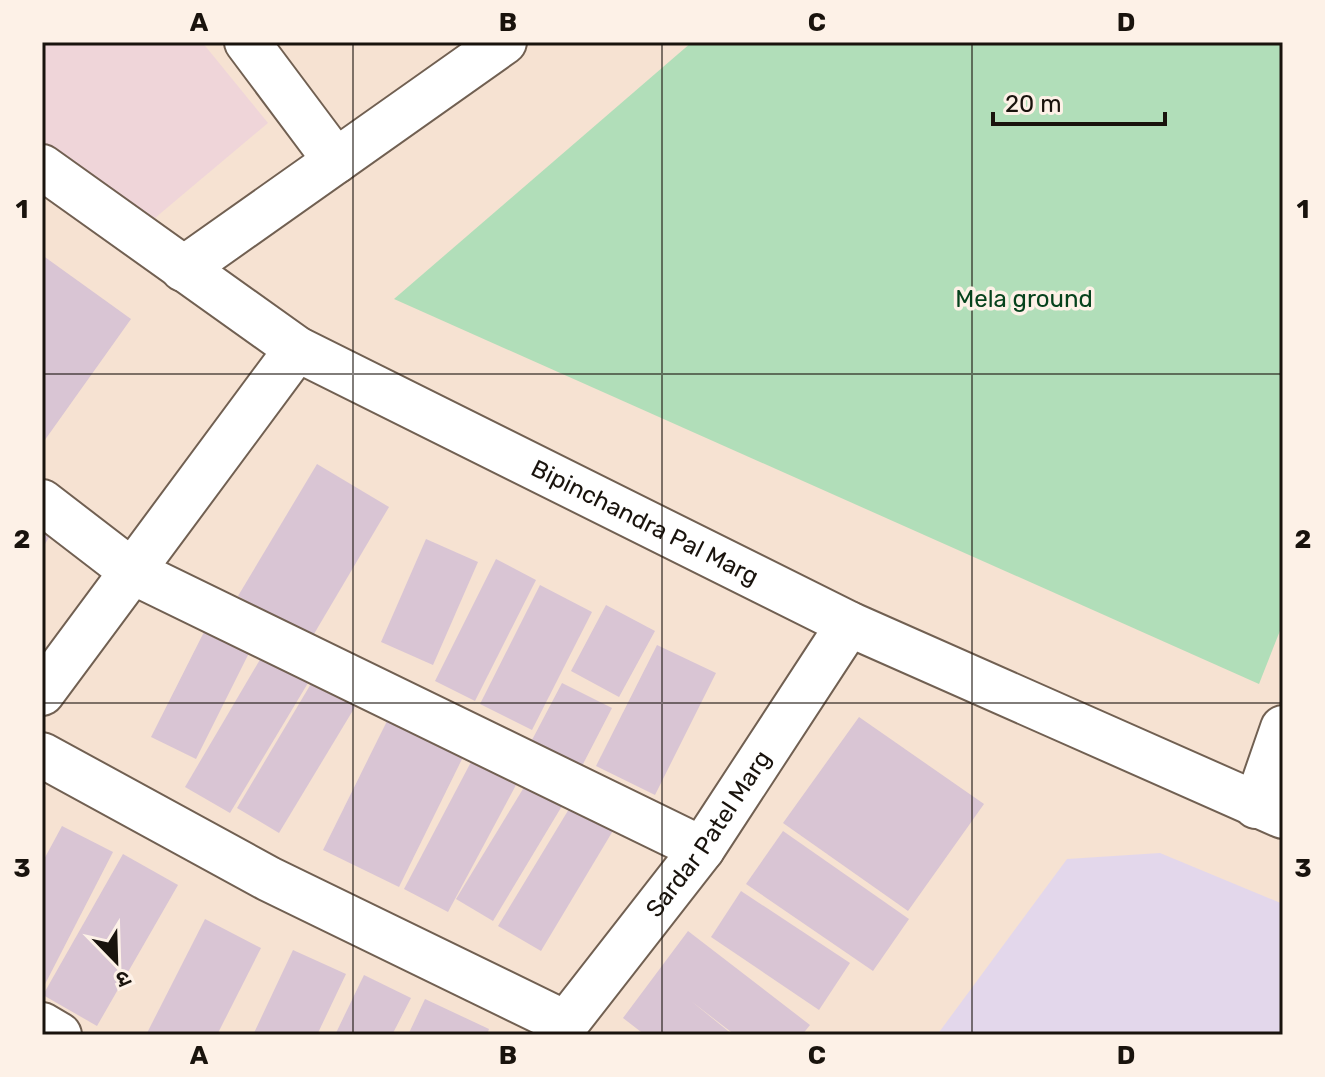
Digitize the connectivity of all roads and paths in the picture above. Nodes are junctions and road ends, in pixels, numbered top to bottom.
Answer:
1 (247, 42) edge
2 (504, 42) edge
3 (336, 161) junction
4 (42, 167) edge
5 (183, 269) junction
6 (297, 349) junction
7 (42, 502) edge
8 (133, 572) junction
9 (849, 624) junction
10 (42, 693) edge
11 (1283, 728) edge
12 (42, 755) edge
13 (1270, 811) edge
14 (702, 849) junction
15 (42, 1025) edge
16 (561, 1029) edge
17 (59, 1035) edge

1 - 3 street
2 - 3 street
3 - 5 street
4 - 5 street, Bipinchandra Pal Marg
5 - 6 street, Bipinchandra Pal Marg
6 - 8 street
6 - 9 street, Bipinchandra Pal Marg
7 - 8 street
8 - 10 street
8 - 14 street
9 - 13 street, Bipinchandra Pal Marg
9 - 14 street, Sardar Patel Marg
11 - 13 street
12 - 16 street
14 - 16 street, Sardar Patel Marg
15 - 17 street

